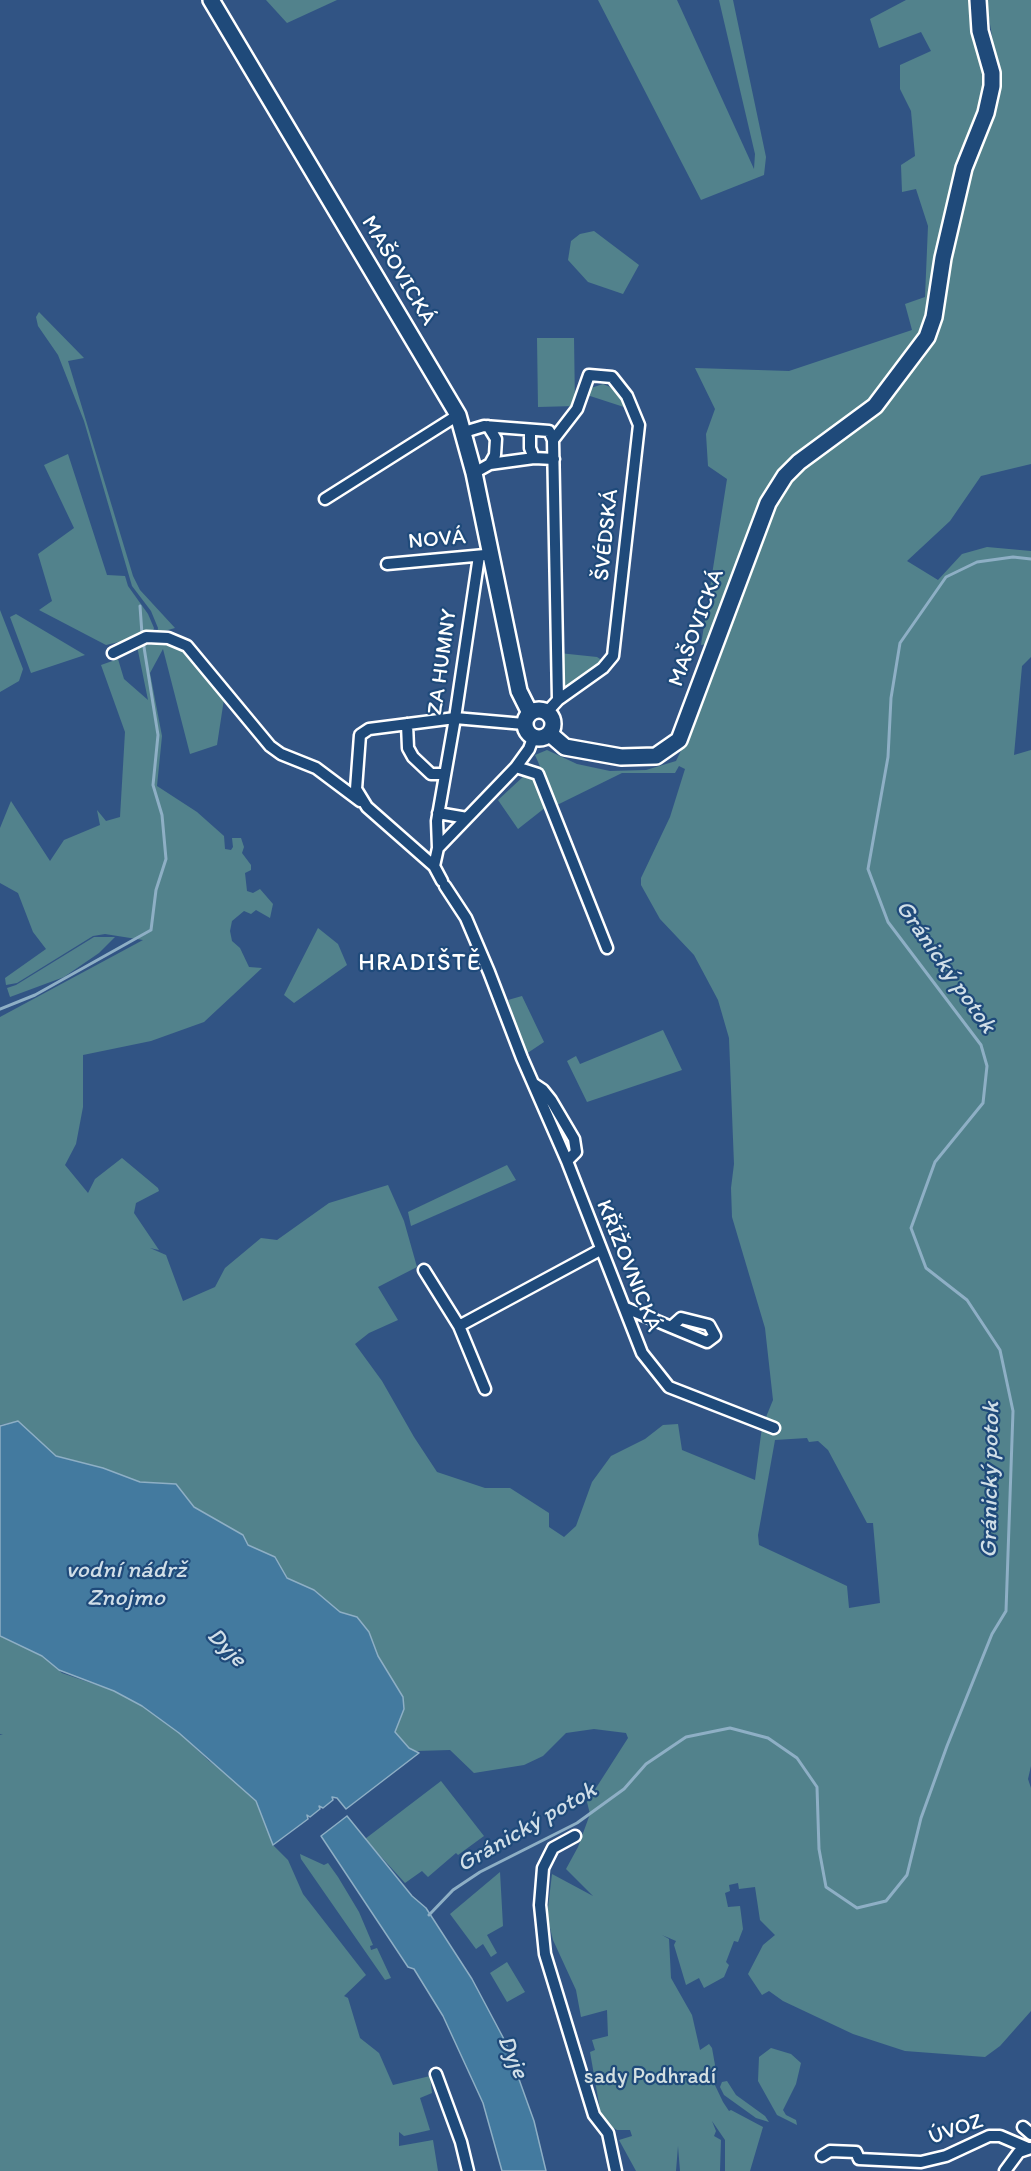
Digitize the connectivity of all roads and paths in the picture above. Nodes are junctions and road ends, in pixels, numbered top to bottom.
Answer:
1 (211, 0) edge
2 (978, 0) edge
3 (458, 415) junction
4 (488, 426) junction
5 (530, 431) junction
6 (464, 432) junction
7 (553, 440) junction
8 (534, 458) junction
9 (554, 459) junction
10 (489, 465) junction
11 (474, 473) junction
12 (326, 499) dead end
13 (484, 555) junction
14 (387, 564) dead end
15 (113, 653) dead end
16 (558, 700) junction
17 (547, 712) junction
18 (455, 718) junction
19 (527, 719) junction
20 (407, 724) junction
21 (550, 734) junction
22 (531, 744) junction
23 (516, 767) junction
24 (445, 774) junction
25 (538, 774) junction
26 (367, 807) junction
27 (438, 813) junction
28 (467, 818) junction
29 (438, 848) junction
30 (434, 866) junction
31 (607, 948) dead end
32 (600, 1250) junction
33 (424, 1270) dead end
34 (626, 1308) junction
35 (459, 1326) junction
36 (671, 1327) dead end
37 (485, 1389) dead end
38 (774, 1428) dead end
39 (575, 1836) dead end
40 (436, 2074) dead end
41 (1030, 2148) edge
42 (822, 2156) dead end
43 (468, 2171) edge
44 (616, 2171) edge
45 (1005, 2171) edge

1 - 3 street, MAŠOVICKÁ
2 - 21 street, MAŠOVICKÁ
3 - 6 street, MAŠOVICKÁ
3 - 12 street
4 - 5 street
4 - 6 street
4 - 10 street
5 - 7 street
5 - 8 street
6 - 11 street, MAŠOVICKÁ
7 - 9 street
7 - 16 street, ŠVÉDSKÁ
8 - 9 street
8 - 10 street
9 - 16 street
10 - 11 street
11 - 13 street, MAŠOVICKÁ
13 - 14 street, NOVÁ
13 - 18 street, ZA HUMNY
13 - 19 street, MAŠOVICKÁ
15 - 26 street
16 - 17 street
17 - 19 street
17 - 21 street
18 - 19 street
18 - 20 street
18 - 24 street, ZA HUMNY
19 - 22 street, MAŠOVICKÁ
20 - 24 street, ZA HUMNY
20 - 26 street
21 - 22 street
22 - 23 street
22 - 25 street
23 - 25 street
23 - 28 street
24 - 27 street, ZA HUMNY
25 - 31 street
26 - 30 street
27 - 28 street
27 - 29 street, ZA HUMNY
28 - 29 street
29 - 30 street
30 - 32 street, KŘÍŽOVNICKÁ
32 - 34 street, KŘÍŽOVNICKÁ
32 - 35 street
33 - 35 street
34 - 36 street
34 - 38 street, KŘÍŽOVNICKÁ
35 - 37 street
39 - 44 street
40 - 43 street
41 - 42 street, ÚVOZ
41 - 45 street

